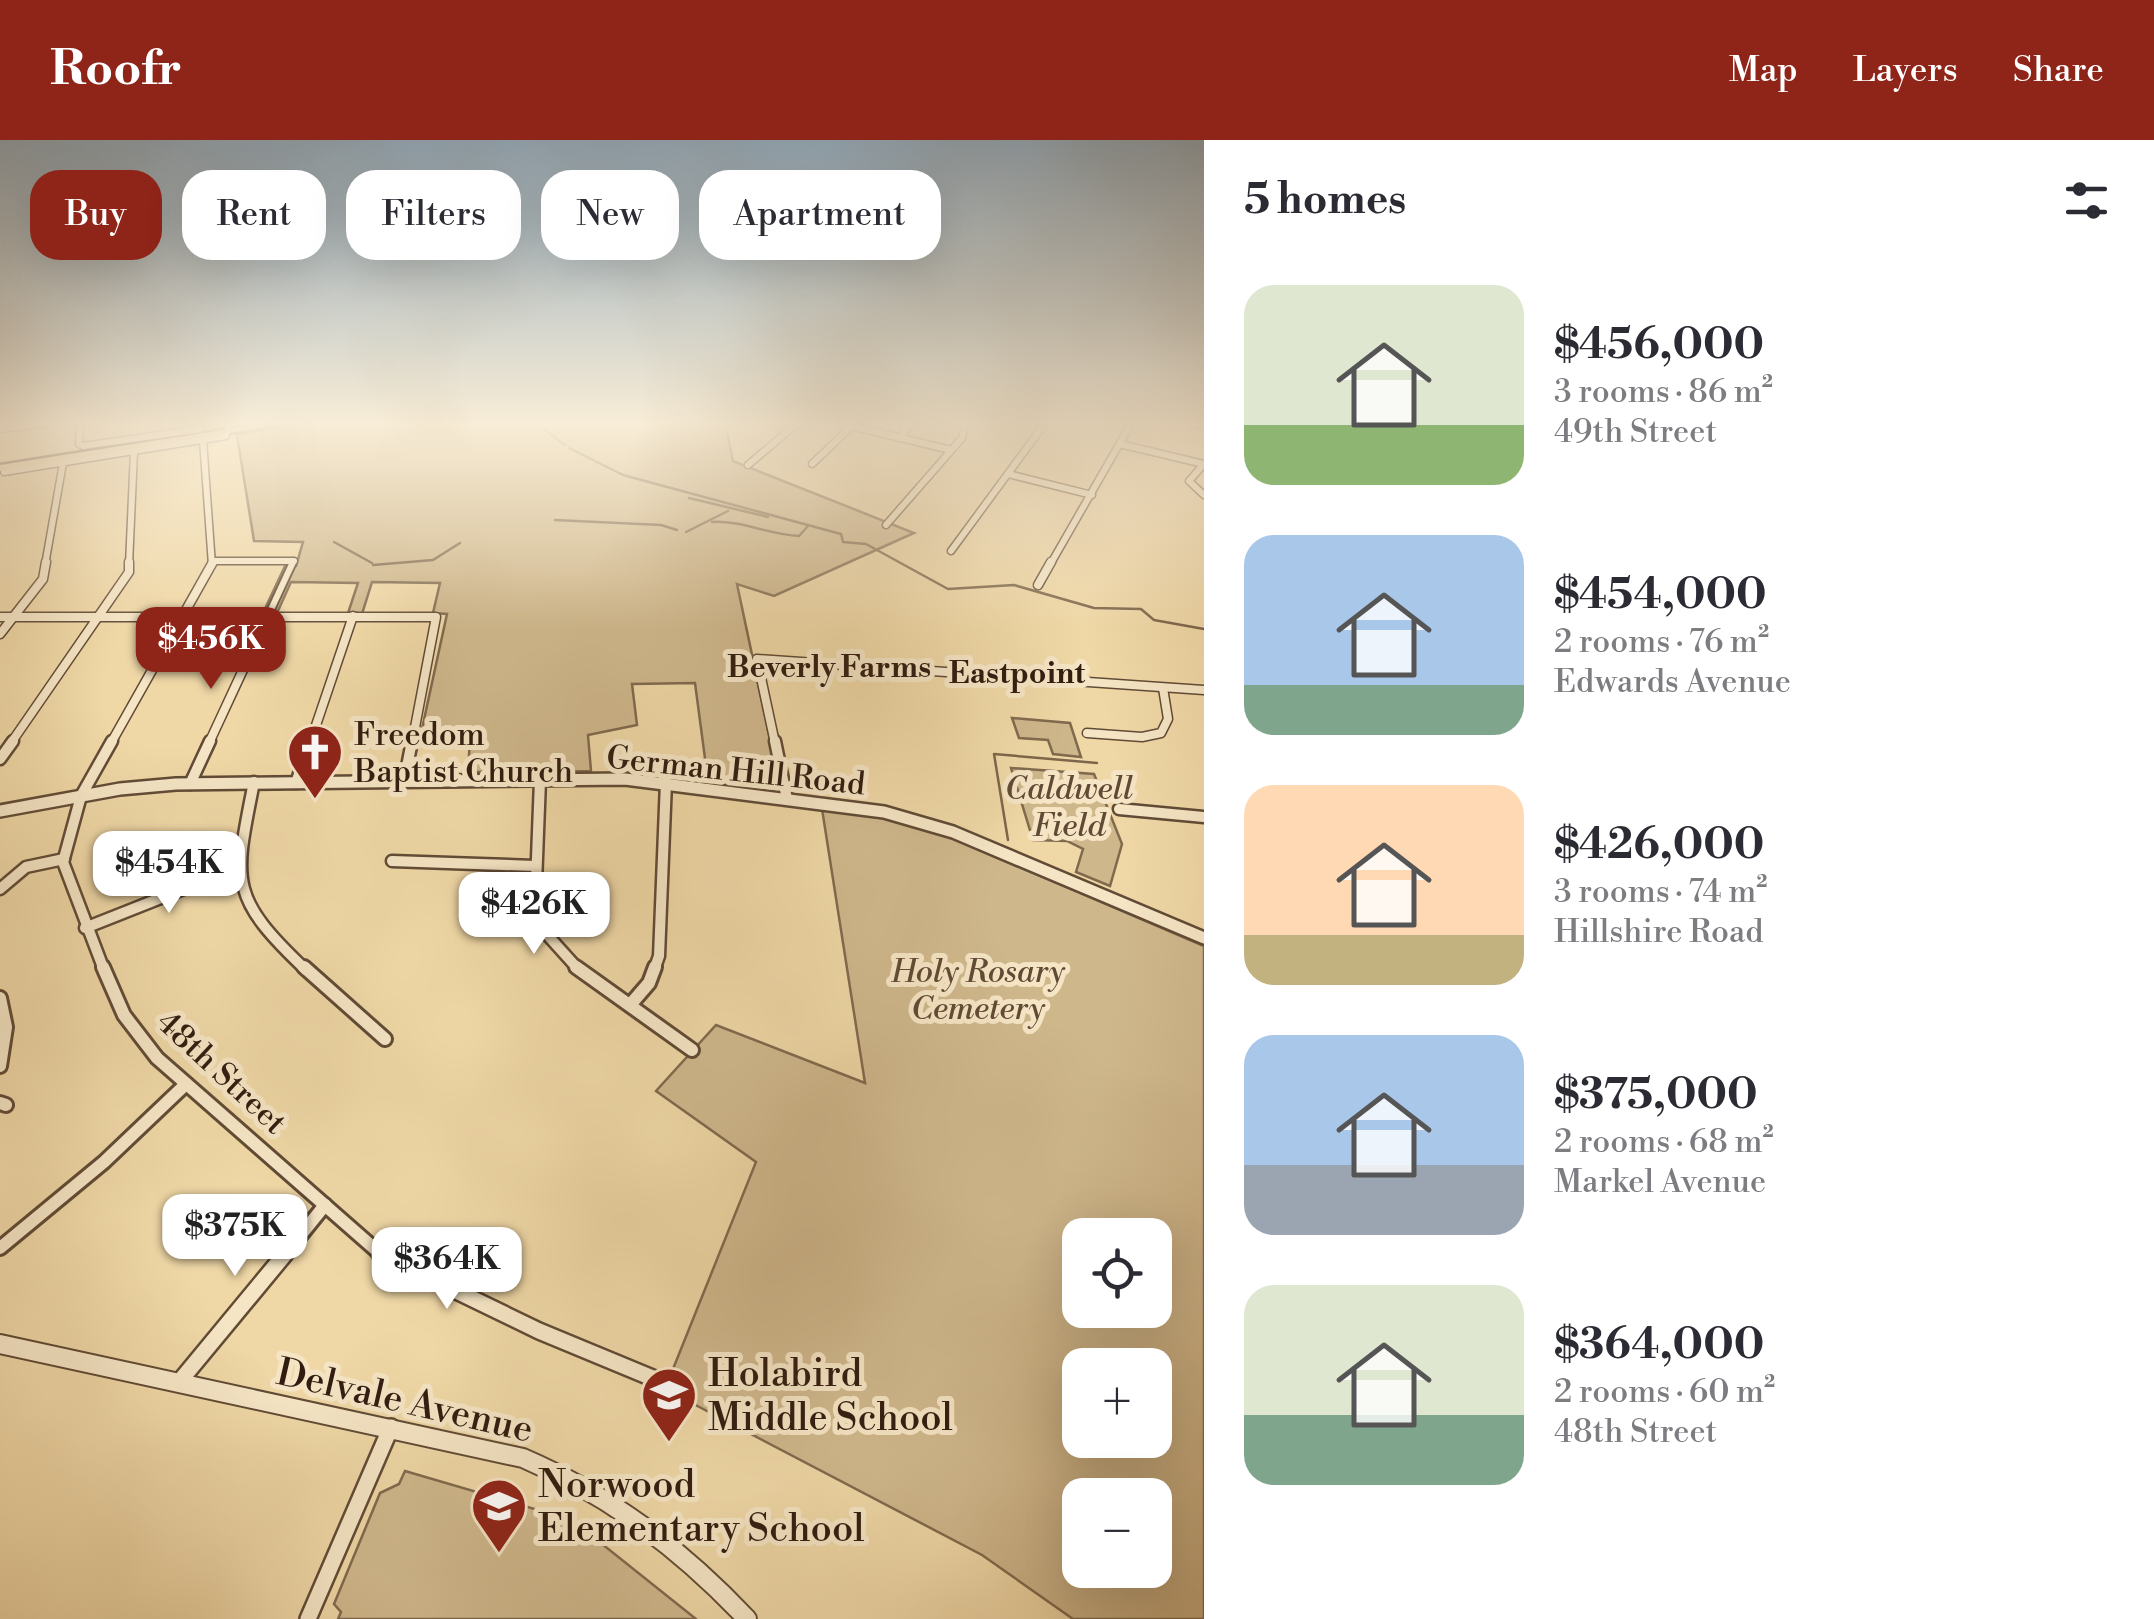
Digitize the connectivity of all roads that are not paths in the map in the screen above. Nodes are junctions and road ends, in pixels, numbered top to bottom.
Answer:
1 (57, 491) edge
2 (132, 491) edge
3 (207, 491) edge
4 (916, 491) edge
5 (995, 491) edge
6 (1076, 491) edge
7 (1094, 491) edge
8 (1092, 495) junction
9 (886, 525) dead end
10 (951, 550) dead end
11 (214, 562) junction
12 (294, 562) joint
13 (1038, 585) dead end
14 (98, 616) junction
15 (184, 616) junction
16 (268, 616) junction
17 (354, 616) junction
18 (0, 617) edge
19 (14, 617) junction
20 (0, 634) edge
21 (1163, 688) junction
22 (1204, 690) edge
23 (1086, 732) dead end
24 (0, 759) edge
25 (540, 780) junction
26 (254, 782) junction
27 (404, 782) junction
28 (666, 782) junction
29 (296, 783) junction
30 (190, 784) junction
31 (81, 796) junction
32 (786, 798) junction
33 (1118, 809) dead end
34 (0, 812) edge
35 (1204, 817) edge
36 (64, 859) junction
37 (392, 861) dead end
38 (535, 866) junction
39 (239, 867) junction
40 (0, 890) edge
41 (84, 928) junction
42 (1204, 938) edge
43 (0, 998) edge
44 (630, 1005) junction
45 (385, 1040) dead end
46 (692, 1050) dead end
47 (0, 1066) edge
48 (186, 1084) junction
49 (325, 1205) junction
50 (0, 1248) edge
51 (0, 1344) edge
52 (180, 1381) junction
53 (667, 1384) dead end
54 (391, 1427) junction
55 (308, 1619) edge
56 (747, 1619) edge

1 - 19 street
2 - 14 street
3 - 11 street
4 - 9 street
5 - 10 street
6 - 8 street
7 - 8 street
8 - 13 street
11 - 12 street
11 - 15 street
12 - 16 street
14 - 15 street
14 - 19 street
14 - 24 street
15 - 16 street
15 - 31 street
16 - 17 street
16 - 30 street
17 - 27 street
17 - 29 street
18 - 19 street
19 - 20 street
21 - 22 street
21 - 23 street
21 - 32 street
25 - 27 street, German Hill Road
25 - 28 street, German Hill Road
25 - 38 street
26 - 29 street, German Hill Road
26 - 30 street, German Hill Road
26 - 39 street
27 - 29 street, German Hill Road
28 - 32 street, German Hill Road
28 - 44 street
30 - 31 street, German Hill Road
31 - 34 street, German Hill Road
31 - 36 street
32 - 42 street, German Hill Road
33 - 35 street
36 - 40 street
36 - 41 street, 48th Street
37 - 38 street
38 - 44 street
39 - 41 street
39 - 45 street
41 - 48 street, 48th Street
43 - 47 street
44 - 46 street
48 - 49 street, 48th Street
48 - 50 street
49 - 52 street
49 - 53 street, 48th Street
51 - 52 street, Delvale Avenue
52 - 54 street, Delvale Avenue
54 - 55 street
54 - 56 street, Delvale Avenue

